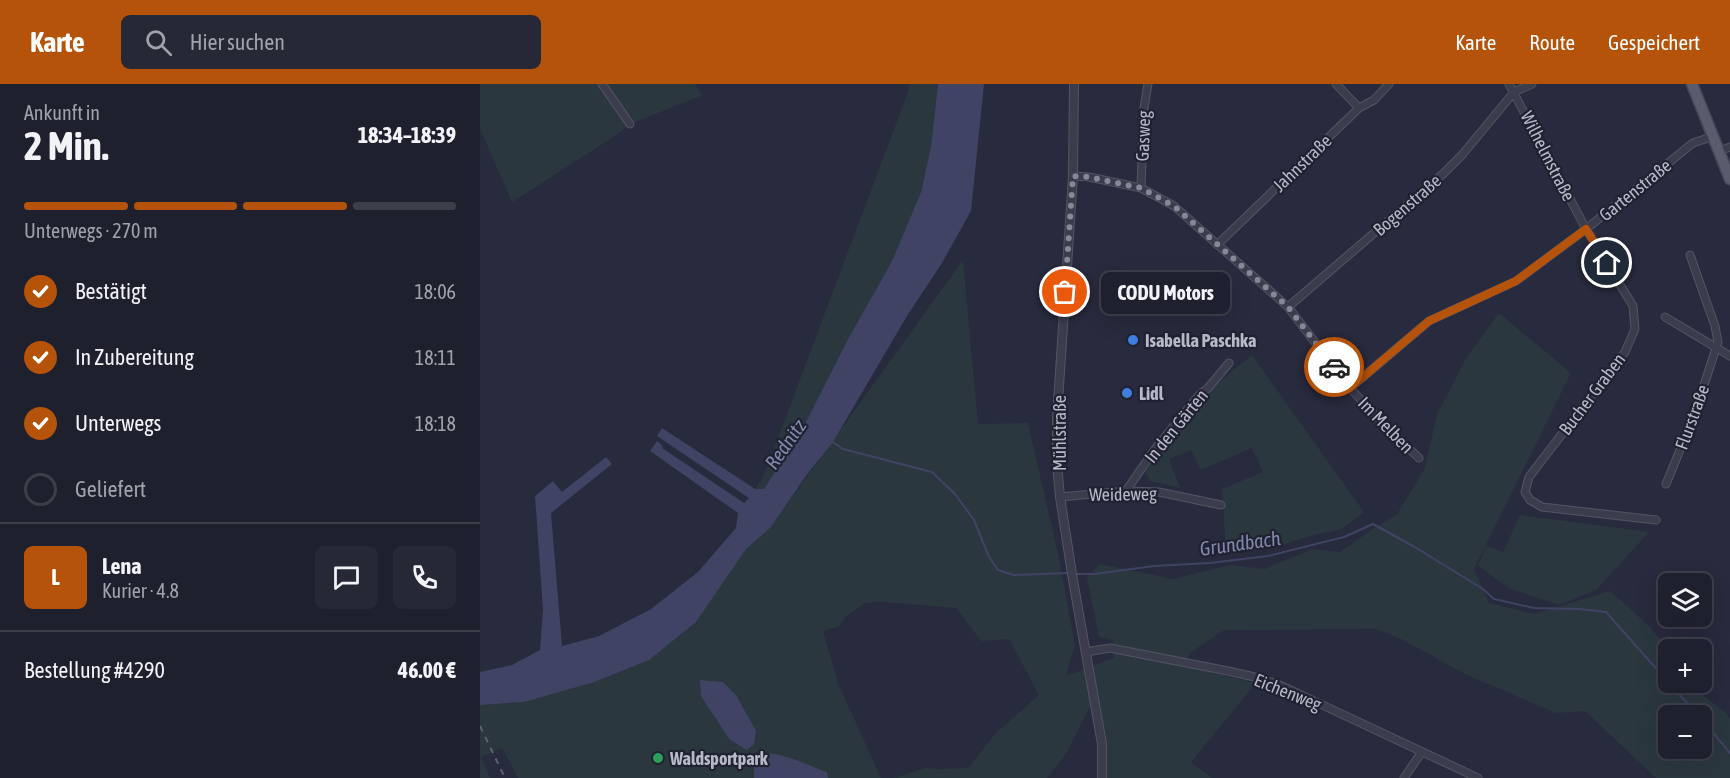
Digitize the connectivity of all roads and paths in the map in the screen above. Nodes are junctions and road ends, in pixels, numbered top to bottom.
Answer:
1 (602, 84) edge
2 (1074, 84) edge
3 (1148, 84) edge
4 (1336, 84) edge
5 (1389, 84) edge
6 (1509, 84) edge
7 (1532, 84) edge
8 (1692, 84) edge
9 (1514, 92) junction
10 (1359, 108) junction
11 (630, 124) dead end
12 (1714, 136) junction
13 (1725, 149) edge
14 (1073, 176) junction
15 (1730, 179) edge
16 (1141, 188) junction
17 (1586, 229) junction
18 (1217, 245) junction
19 (1690, 255) dead end
20 (1288, 307) junction
21 (1665, 317) dead end
22 (1716, 348) junction
23 (1730, 356) edge
24 (1229, 363) dead end
25 (1350, 388) junction
26 (1419, 458) dead end
27 (1666, 484) dead end
28 (1126, 491) junction
29 (1060, 497) junction
30 (1221, 505) dead end
31 (1656, 520) dead end
32 (1086, 652) junction
33 (1421, 753) junction
34 (1102, 778) edge
35 (1404, 778) edge
36 (1478, 778) edge

1 - 11 street
2 - 14 street, Mühlstraße
3 - 16 street, Gasweg
4 - 10 street
5 - 10 street, Jahnstraße
6 - 9 street, Wilhelmstraße
7 - 9 street
8 - 12 main road
9 - 17 street, Wilhelmstraße
9 - 20 street, Bogenstraße
10 - 18 street, Jahnstraße
12 - 13 main road
12 - 17 street, Gartenstraße
13 - 15 main road
14 - 16 street, Im Melben
14 - 29 street, Mühlstraße
16 - 18 street, Im Melben
17 - 25 street, Gartenstraße
17 - 31 street, Bucher Graben
18 - 20 street, Im Melben
19 - 22 street
20 - 25 street, Im Melben
21 - 22 street
22 - 23 street
22 - 27 street, Flurstraße
24 - 28 street, In den Gärten
25 - 26 street, Im Melben
28 - 29 street, Weideweg
28 - 30 street, Weideweg
29 - 32 street, Mühlstraße
32 - 33 street, Eichenweg
32 - 34 street, Mühlstraße
33 - 35 street
33 - 36 street, Eichenweg

